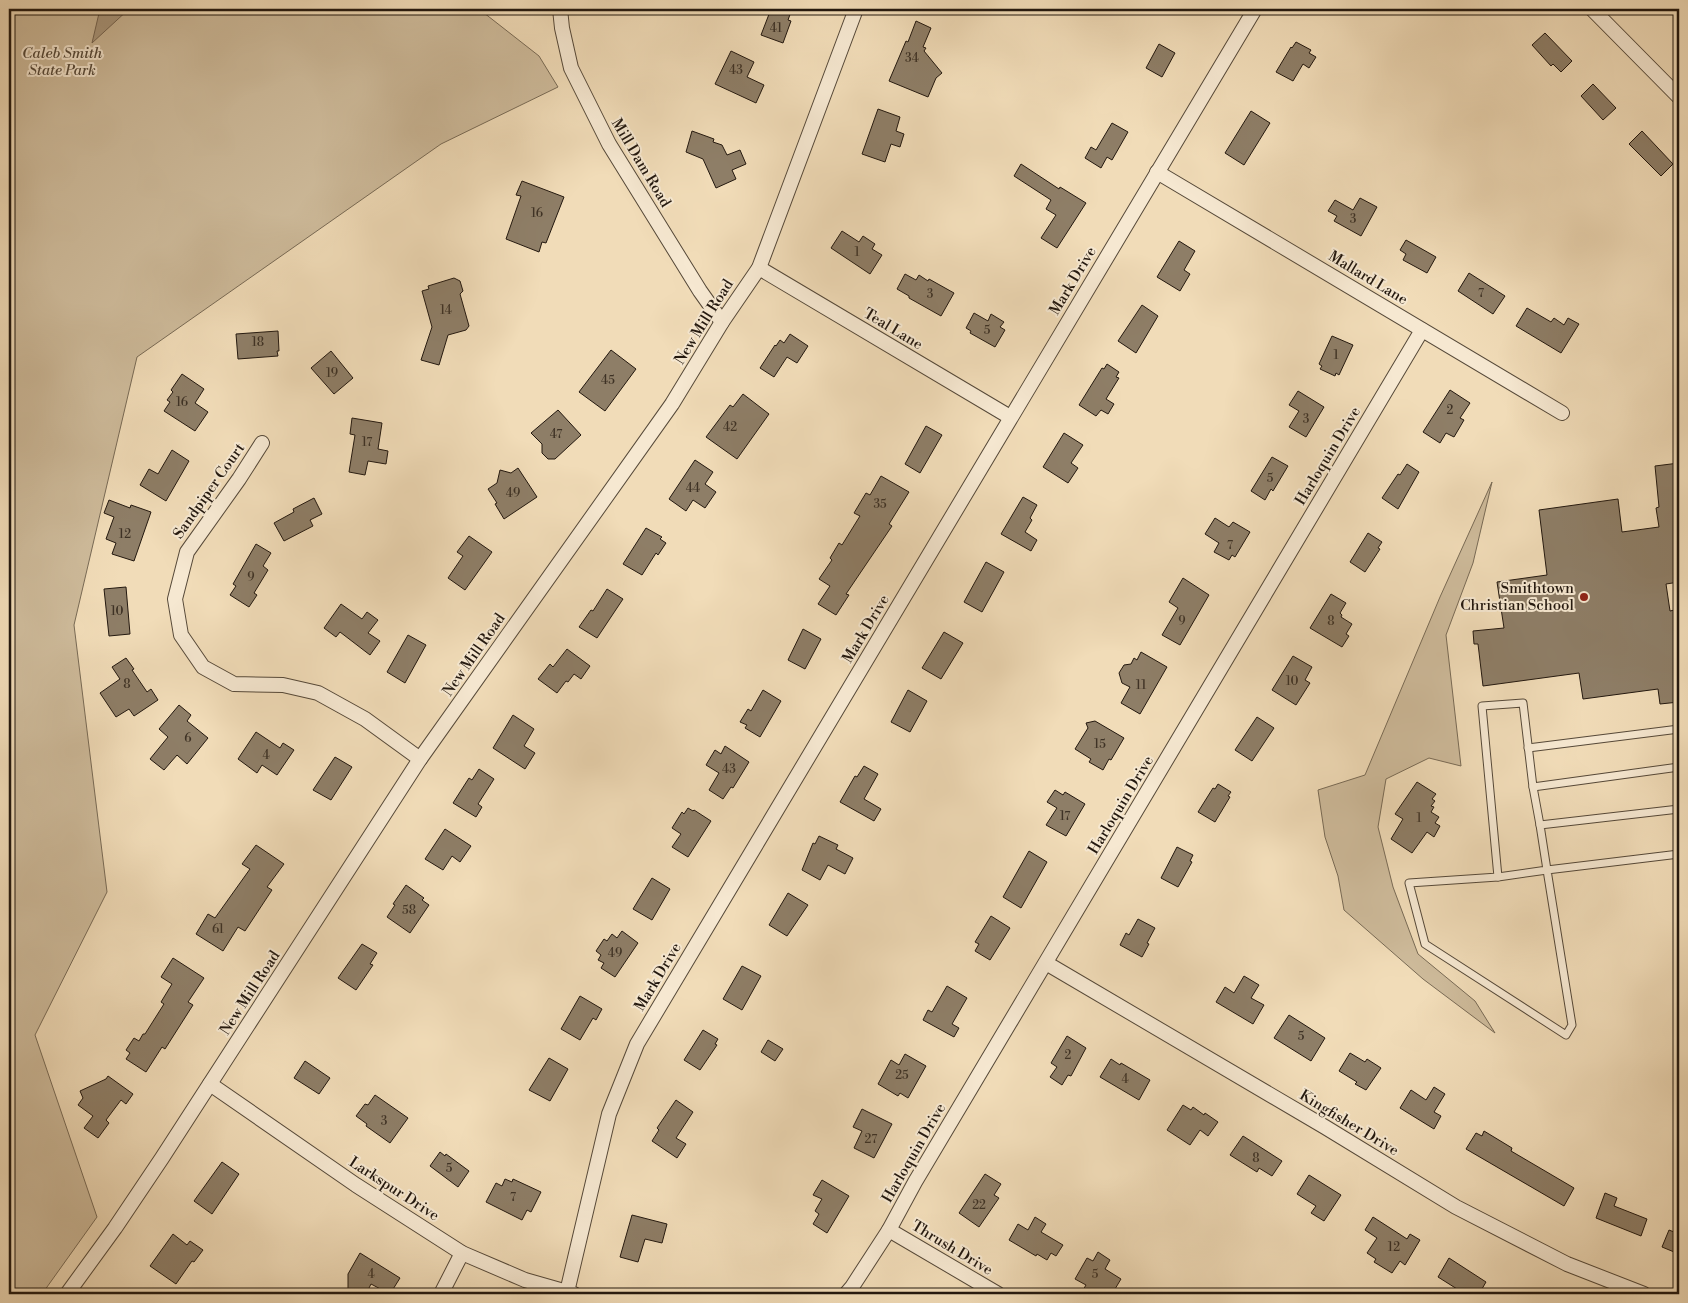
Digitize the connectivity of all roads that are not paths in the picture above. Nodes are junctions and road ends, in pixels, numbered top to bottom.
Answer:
1 (560, 9) edge
2 (856, 9) edge
3 (1256, 9) edge
4 (1592, 9) edge
5 (1679, 97) edge
6 (1157, 172) junction
7 (759, 268) junction
8 (722, 322) junction
9 (1422, 330) junction
10 (1562, 413) dead end
11 (1010, 417) junction
12 (262, 443) dead end
13 (1679, 729) edge
14 (1528, 748) junction
15 (420, 759) junction
16 (1679, 767) edge
17 (1533, 787) junction
18 (1679, 809) edge
19 (1540, 825) junction
20 (1679, 854) edge
21 (1547, 870) junction
22 (1498, 877) junction
23 (1046, 964) junction
24 (210, 1084) junction
25 (889, 1230) junction
26 (462, 1253) junction
27 (571, 1293) edge
28 (67, 1294) edge
29 (441, 1294) edge
30 (846, 1294) edge
31 (998, 1294) edge
32 (1644, 1294) edge

1 - 8 street, Mill Dam Road
2 - 7 street, New Mill Road
3 - 6 street, Mark Drive
4 - 5 street
6 - 9 street, Mallard Lane
6 - 11 street, Mark Drive
7 - 8 street, New Mill Road
7 - 11 street, Teal Lane
8 - 15 street, New Mill Road
9 - 10 street, Mallard Lane
9 - 23 street, Harloquin Drive
11 - 27 street, Mark Drive
12 - 15 street, Sandpiper Court
13 - 14 lane
14 - 17 lane
14 - 22 lane
15 - 24 street, New Mill Road
16 - 17 lane
17 - 19 lane
18 - 19 lane
19 - 21 lane
20 - 21 lane
21 - 22 lane
21 - 22 lane
23 - 25 street, Harloquin Drive
23 - 32 street, Kingfisher Drive
24 - 26 street, Larkspur Drive
24 - 28 street, New Mill Road
25 - 30 street, Harloquin Drive
25 - 31 street, Thrush Drive
26 - 27 street, Larkspur Drive
26 - 29 street

